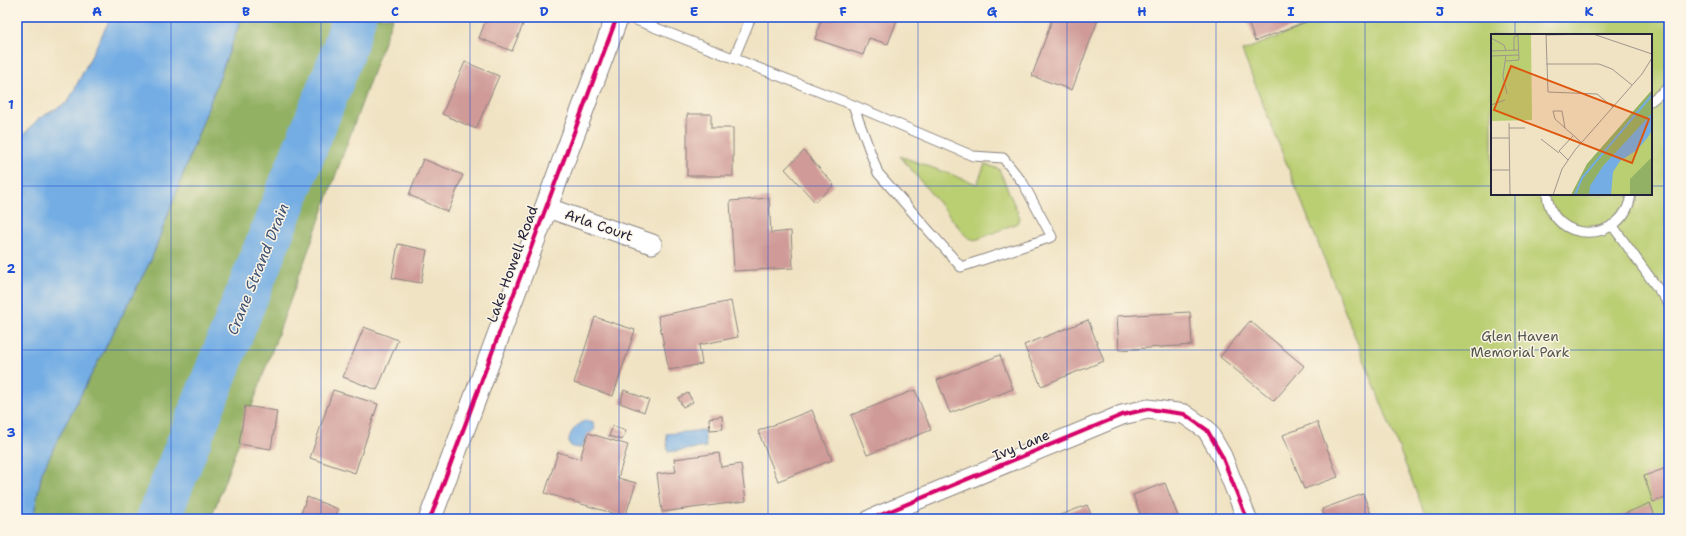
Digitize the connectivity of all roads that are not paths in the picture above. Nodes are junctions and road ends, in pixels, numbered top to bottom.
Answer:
1 (617, 17) edge
2 (628, 17) edge
3 (751, 17) edge
4 (734, 58) junction
5 (1669, 87) edge
6 (1652, 100) edge
7 (853, 104) junction
8 (1547, 195) edge
9 (1631, 195) edge
10 (545, 206) junction
11 (1612, 226) junction
12 (652, 244) dead end
13 (1669, 304) edge
14 (430, 519) edge
15 (871, 519) edge
16 (1247, 519) edge

1 - 10 street, Lake Howell Road
2 - 4 lane
3 - 4 lane
4 - 7 lane
5 - 6 lane
7 - 7 lane
8 - 11 lane
9 - 11 lane
10 - 12 street, Arla Court
10 - 14 street, Lake Howell Road
11 - 13 lane
15 - 16 street, Ivy Lane

